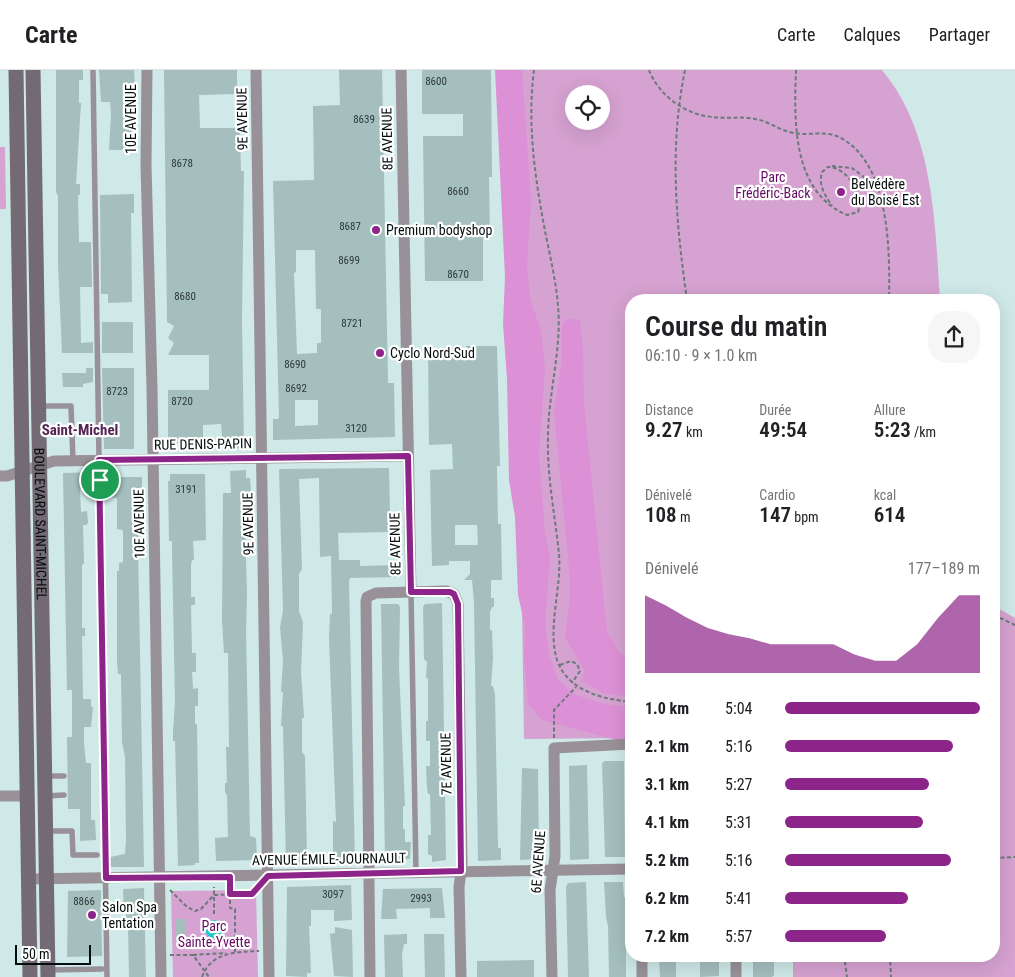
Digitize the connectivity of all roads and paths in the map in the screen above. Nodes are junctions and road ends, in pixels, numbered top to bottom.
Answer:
1 (16, 70) edge
2 (33, 70) edge
3 (93, 70) edge
4 (147, 70) edge
5 (256, 70) edge
6 (401, 70) edge
7 (534, 70) edge
8 (649, 70) edge
9 (685, 70) edge
10 (796, 70) edge
11 (679, 105) junction
12 (797, 134) junction
13 (830, 166) junction
14 (878, 187) junction
15 (832, 206) junction
16 (686, 294) edge
17 (889, 294) edge
18 (39, 406) junction
19 (72, 433) junction
20 (39, 434) junction
21 (408, 456) junction
22 (262, 458) junction
23 (153, 459) junction
24 (99, 460) junction
25 (72, 461) junction
26 (39, 466) junction
27 (22, 471) junction
28 (0, 476) edge
29 (411, 592) junction
30 (1000, 617) edge
31 (1015, 625) edge
32 (560, 665) junction
33 (572, 683) junction
34 (576, 686) junction
35 (625, 701) edge
36 (625, 744) edge
37 (554, 748) junction
38 (45, 776) junction
39 (64, 776) dead end
40 (0, 796) edge
41 (27, 796) junction
42 (45, 796) junction
43 (64, 796) dead end
44 (46, 831) junction
45 (97, 855) dead end
46 (1015, 857) edge
47 (1000, 858) edge
48 (625, 869) edge
49 (553, 870) junction
50 (461, 871) junction
51 (416, 872) junction
52 (368, 873) junction
53 (268, 876) junction
54 (230, 877) junction
55 (106, 878) junction
56 (28, 879) junction
57 (46, 879) junction
58 (163, 882) junction
59 (230, 894) junction
60 (214, 895) junction
61 (214, 914) dead end
62 (269, 951) junction
63 (235, 952) junction
64 (228, 953) junction
65 (193, 955) junction
66 (161, 956) junction
67 (642, 962) edge
68 (736, 962) edge
69 (845, 962) edge
70 (891, 962) edge
71 (102, 969) dead end
72 (205, 970) junction
73 (48, 973) edge
74 (30, 977) edge
75 (107, 977) edge
76 (162, 977) edge
77 (202, 977) edge
78 (209, 977) edge
79 (269, 977) edge
80 (370, 977) edge
81 (461, 977) edge
82 (552, 977) edge
83 (642, 977) edge
84 (736, 977) edge
85 (847, 977) edge
86 (892, 977) edge

1 - 27 main road, BOULEVARD SAINT-MICHEL
2 - 18 main road, BOULEVARD SAINT-MICHEL
3 - 24 lane
4 - 23 street, 10E AVENUE
5 - 22 street, 9E AVENUE
6 - 21 street, 8E AVENUE
7 - 32 path
8 - 11 path
9 - 11 path
10 - 12 path
11 - 12 path
11 - 16 path
12 - 14 path
12 - 15 path
13 - 14 path
13 - 15 path
13 - 15 path
14 - 17 path
18 - 19 lane
18 - 20 main road, BOULEVARD SAINT-MICHEL
19 - 20 lane
19 - 25 lane
20 - 26 main road, BOULEVARD SAINT-MICHEL
21 - 22 street, RUE DENIS-PAPIN
21 - 29 street, 8E AVENUE
22 - 23 street, RUE DENIS-PAPIN
22 - 53 street, 9E AVENUE
23 - 24 street, RUE DENIS-PAPIN
23 - 58 street, 10E AVENUE
24 - 25 street, RUE DENIS-PAPIN
24 - 55 lane
25 - 26 street, RUE DENIS-PAPIN
26 - 27 street, RUE DENIS-PAPIN
26 - 38 main road, BOULEVARD SAINT-MICHEL
27 - 28 street, RUE DENIS-PAPIN
27 - 41 main road, BOULEVARD SAINT-MICHEL
29 - 50 street, 7E AVENUE
29 - 51 lane
29 - 52 street, 8E AVENUE
30 - 31 path
32 - 33 path
32 - 33 path
33 - 34 path
34 - 35 path
34 - 37 path
36 - 37 street
37 - 49 street, 6E AVENUE
38 - 39 lane
38 - 42 main road, BOULEVARD SAINT-MICHEL
40 - 41 street
41 - 56 main road, BOULEVARD SAINT-MICHEL
42 - 43 lane
42 - 44 main road, BOULEVARD SAINT-MICHEL
44 - 45 lane
44 - 57 main road, BOULEVARD SAINT-MICHEL
46 - 47 path
48 - 49 street, AVENUE ÉMILE-JOURNAULT
49 - 50 street, AVENUE ÉMILE-JOURNAULT
49 - 82 street, 6E AVENUE
50 - 51 street, AVENUE ÉMILE-JOURNAULT
50 - 81 street, 7E AVENUE
51 - 52 street, AVENUE ÉMILE-JOURNAULT
52 - 53 street, AVENUE ÉMILE-JOURNAULT
52 - 80 street, 8E AVENUE
53 - 54 street, AVENUE ÉMILE-JOURNAULT
53 - 59 path
53 - 62 street, 9E AVENUE
54 - 58 street, AVENUE ÉMILE-JOURNAULT
54 - 59 path
55 - 57 street, AVENUE ÉMILE-JOURNAULT
55 - 58 street, AVENUE ÉMILE-JOURNAULT
55 - 75 lane
56 - 57 street, AVENUE ÉMILE-JOURNAULT
56 - 74 main road, BOULEVARD SAINT-MICHEL
57 - 73 main road, BOULEVARD SAINT-MICHEL
58 - 60 path
58 - 66 street, 10E AVENUE
59 - 60 path
59 - 63 path
60 - 61 path
62 - 63 path
62 - 79 street, 9E AVENUE
63 - 64 path
64 - 65 path
64 - 72 path
65 - 66 path
65 - 72 path
66 - 76 street, 10E AVENUE
67 - 83 street
68 - 84 street
69 - 85 path
70 - 86 path
71 - 73 lane
72 - 77 path
72 - 78 path

